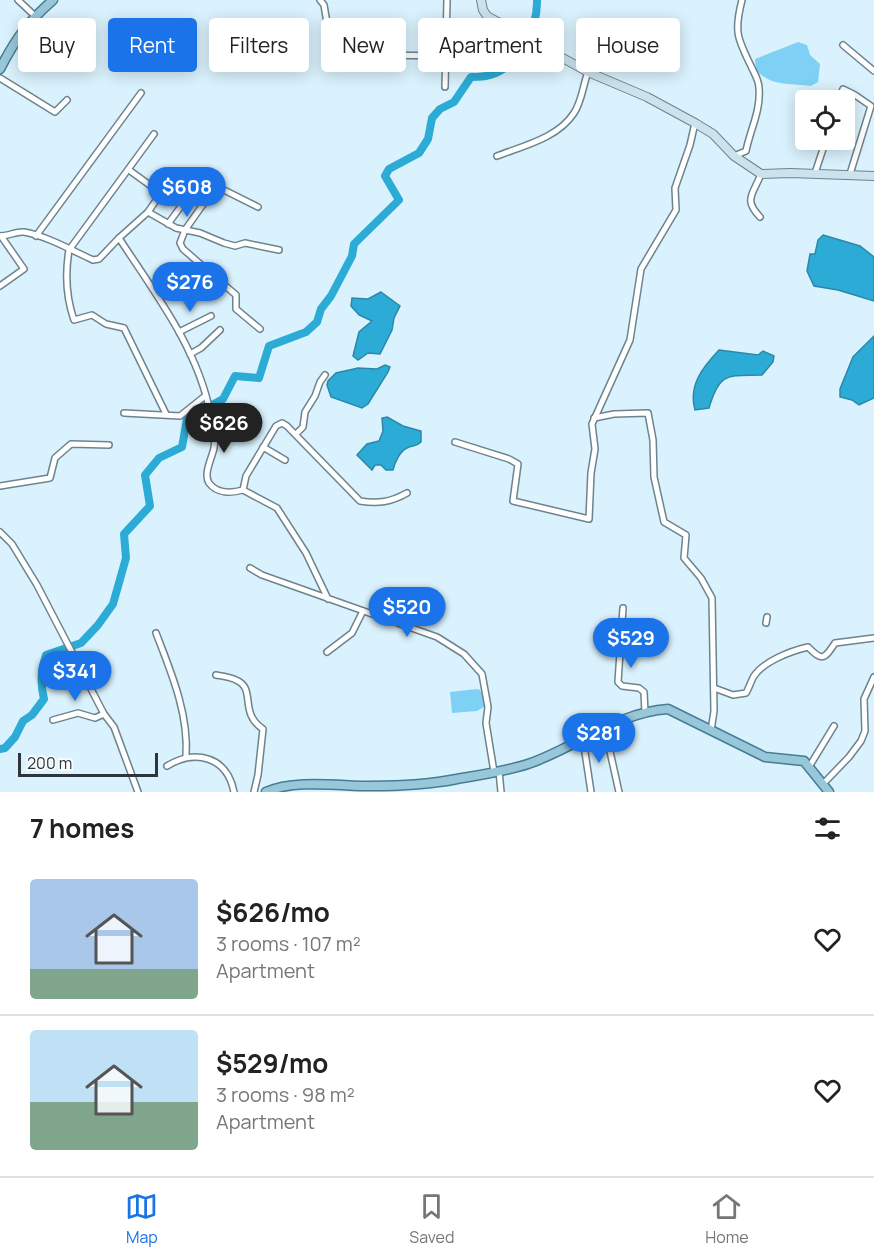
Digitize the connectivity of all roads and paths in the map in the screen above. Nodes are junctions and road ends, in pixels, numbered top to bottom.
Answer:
1 (18, 0) edge
2 (53, 0) edge
3 (320, 0) edge
4 (447, 0) edge
5 (481, 0) edge
6 (742, 0) edge
7 (35, 16) junction
8 (326, 18) edge
9 (447, 18) edge
10 (843, 45) dead end
11 (576, 65) edge
12 (0, 69) edge
13 (874, 71) edge
14 (446, 72) edge
15 (588, 72) joint
16 (0, 78) edge
17 (445, 87) dead end
18 (141, 93) dead end
19 (855, 94) edge
20 (67, 100) dead end
21 (695, 123) junction
22 (154, 134) dead end
23 (823, 150) edge
24 (497, 156) dead end
25 (734, 156) junction
26 (129, 170) junction
27 (815, 173) junction
28 (761, 174) junction
29 (850, 174) junction
30 (874, 177) edge
31 (171, 179) dead end
32 (162, 194) junction
33 (187, 198) dead end
34 (258, 207) dead end
35 (148, 212) junction
36 (760, 217) dead end
37 (168, 224) junction
38 (184, 230) junction
39 (1, 236) edge
40 (36, 236) junction
41 (119, 238) junction
42 (69, 250) junction
43 (279, 250) dead end
44 (0, 286) edge
45 (211, 316) dead end
46 (260, 329) dead end
47 (220, 330) dead end
48 (179, 332) junction
49 (190, 354) junction
50 (326, 375) dead end
51 (206, 399) junction
52 (124, 413) dead end
53 (166, 414) junction
54 (594, 418) junction
55 (296, 434) junction
56 (456, 442) dead end
57 (109, 445) dead end
58 (264, 447) junction
59 (285, 460) dead end
60 (0, 486) edge
61 (243, 490) junction
62 (407, 494) dead end
63 (0, 532) edge
64 (250, 568) dead end
65 (328, 599) junction
66 (623, 608) dead end
67 (363, 611) junction
68 (156, 633) dead end
69 (874, 638) edge
70 (327, 652) dead end
71 (216, 675) dead end
72 (874, 677) edge
73 (714, 687) junction
74 (645, 713) junction
75 (104, 714) junction
76 (54, 720) dead end
77 (834, 726) dead end
78 (605, 729) junction
79 (711, 731) junction
80 (583, 739) junction
81 (186, 757) junction
82 (167, 766) dead end
83 (809, 767) junction
84 (496, 771) junction
85 (823, 784) junction
86 (292, 789) edge
87 (138, 792) edge
88 (234, 792) edge
89 (254, 792) edge
90 (266, 792) edge
91 (501, 792) edge
92 (591, 792) edge
93 (619, 792) edge
94 (829, 792) edge

1 - 7 street
2 - 7 main road
3 - 8 street
4 - 9 street
5 - 11 street
6 - 25 street
7 - 12 main road
10 - 13 street
14 - 17 street
15 - 21 street
15 - 24 street
16 - 20 street
18 - 40 street
19 - 29 street
21 - 25 street
21 - 54 street
22 - 26 street
23 - 27 street
25 - 28 street
26 - 32 street
26 - 42 street
27 - 28 street
27 - 29 street
28 - 36 street
29 - 30 street
31 - 32 street
32 - 35 street
33 - 37 street
34 - 38 street
35 - 37 street
35 - 41 street
37 - 38 street
38 - 43 street
38 - 46 street
39 - 40 street
39 - 44 street
40 - 42 street
41 - 42 street
41 - 48 street
42 - 53 street
45 - 48 street
47 - 49 street
48 - 49 street
49 - 51 street
50 - 55 street
51 - 53 street
51 - 61 street
52 - 53 street
54 - 56 street
54 - 73 street
55 - 58 street
55 - 62 street
57 - 60 street
58 - 59 street
58 - 61 street
61 - 65 street
63 - 75 street
64 - 65 street
65 - 67 street
66 - 74 street
67 - 70 street
67 - 84 street
68 - 81 street
69 - 73 street
71 - 89 street
72 - 85 street
73 - 79 street
74 - 78 main road
74 - 79 main road
75 - 76 street
75 - 87 street
77 - 83 street
78 - 80 main road
78 - 93 street
79 - 83 main road
80 - 84 main road
80 - 92 street
81 - 82 street
81 - 88 street
83 - 85 main road
84 - 86 main road
84 - 91 street
85 - 94 main road
86 - 90 main road

